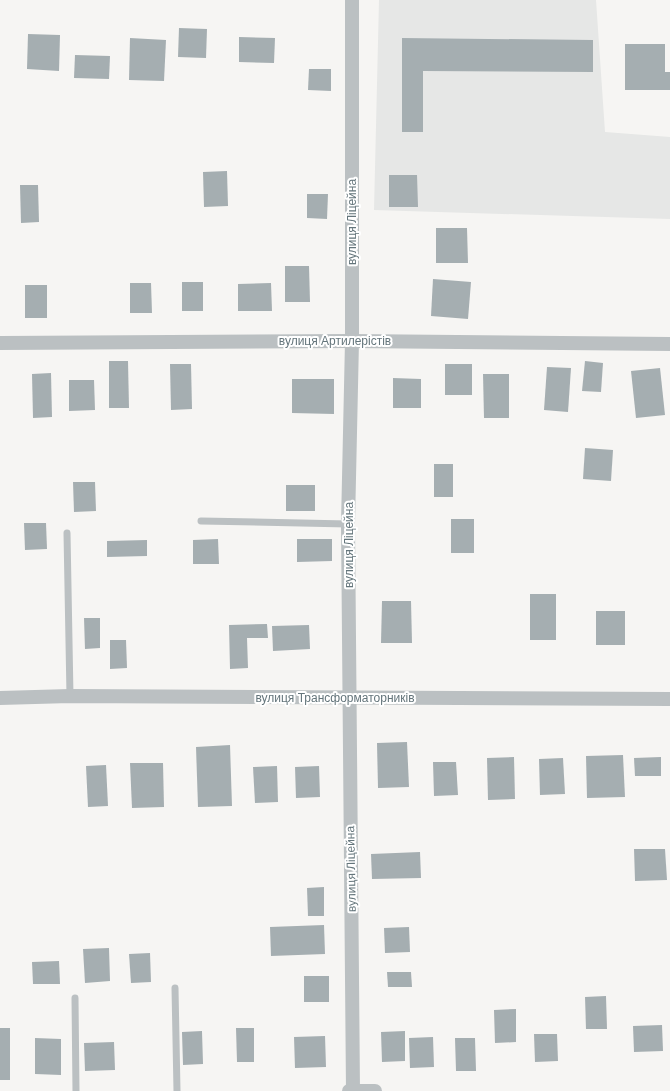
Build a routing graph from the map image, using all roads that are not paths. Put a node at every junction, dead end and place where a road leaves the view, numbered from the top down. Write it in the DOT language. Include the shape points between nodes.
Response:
graph roads {
  1 [pos="352,0"];
  2 [pos="352,341"];
  3 [pos="0,343"];
  4 [pos="670,344"];
  5 [pos="201,521"];
  6 [pos="348,524"];
  7 [pos="67,533"];
  8 [pos="70,696"];
  9 [pos="0,698"];
  10 [pos="350,699"];
  11 [pos="670,699"];
  12 [pos="175,988"];
  13 [pos="75,998"];
  14 [pos="76,1091"];
  15 [pos="177,1091"];
  16 [pos="349,1091"];
  17 [pos="353,1091"];
  18 [pos="375,1091"];
  1 -- 2 [label="street, вулиця Ліцейна"];
  2 -- 3 [label="street, вулиця Артилерістів"];
  2 -- 4 [label="street, вулиця Артилерістів"];
  2 -- 6 [label="street, вулиця Ліцейна"];
  5 -- 6 [label="lane"];
  6 -- 10 [label="street, вулиця Ліцейна"];
  7 -- 8 [label="lane"];
  8 -- 9 [label="street, вулиця Трансформаторників"];
  8 -- 10 [label="street, вулиця Трансформаторників"];
  10 -- 11 [label="street, вулиця Трансформаторників"];
  10 -- 17 [label="street, вулиця Ліцейна"];
  12 -- 15 [label="lane"];
  13 -- 14 [label="lane"];
  16 -- 17 [label="street"];
  17 -- 18 [label="street"];
}
